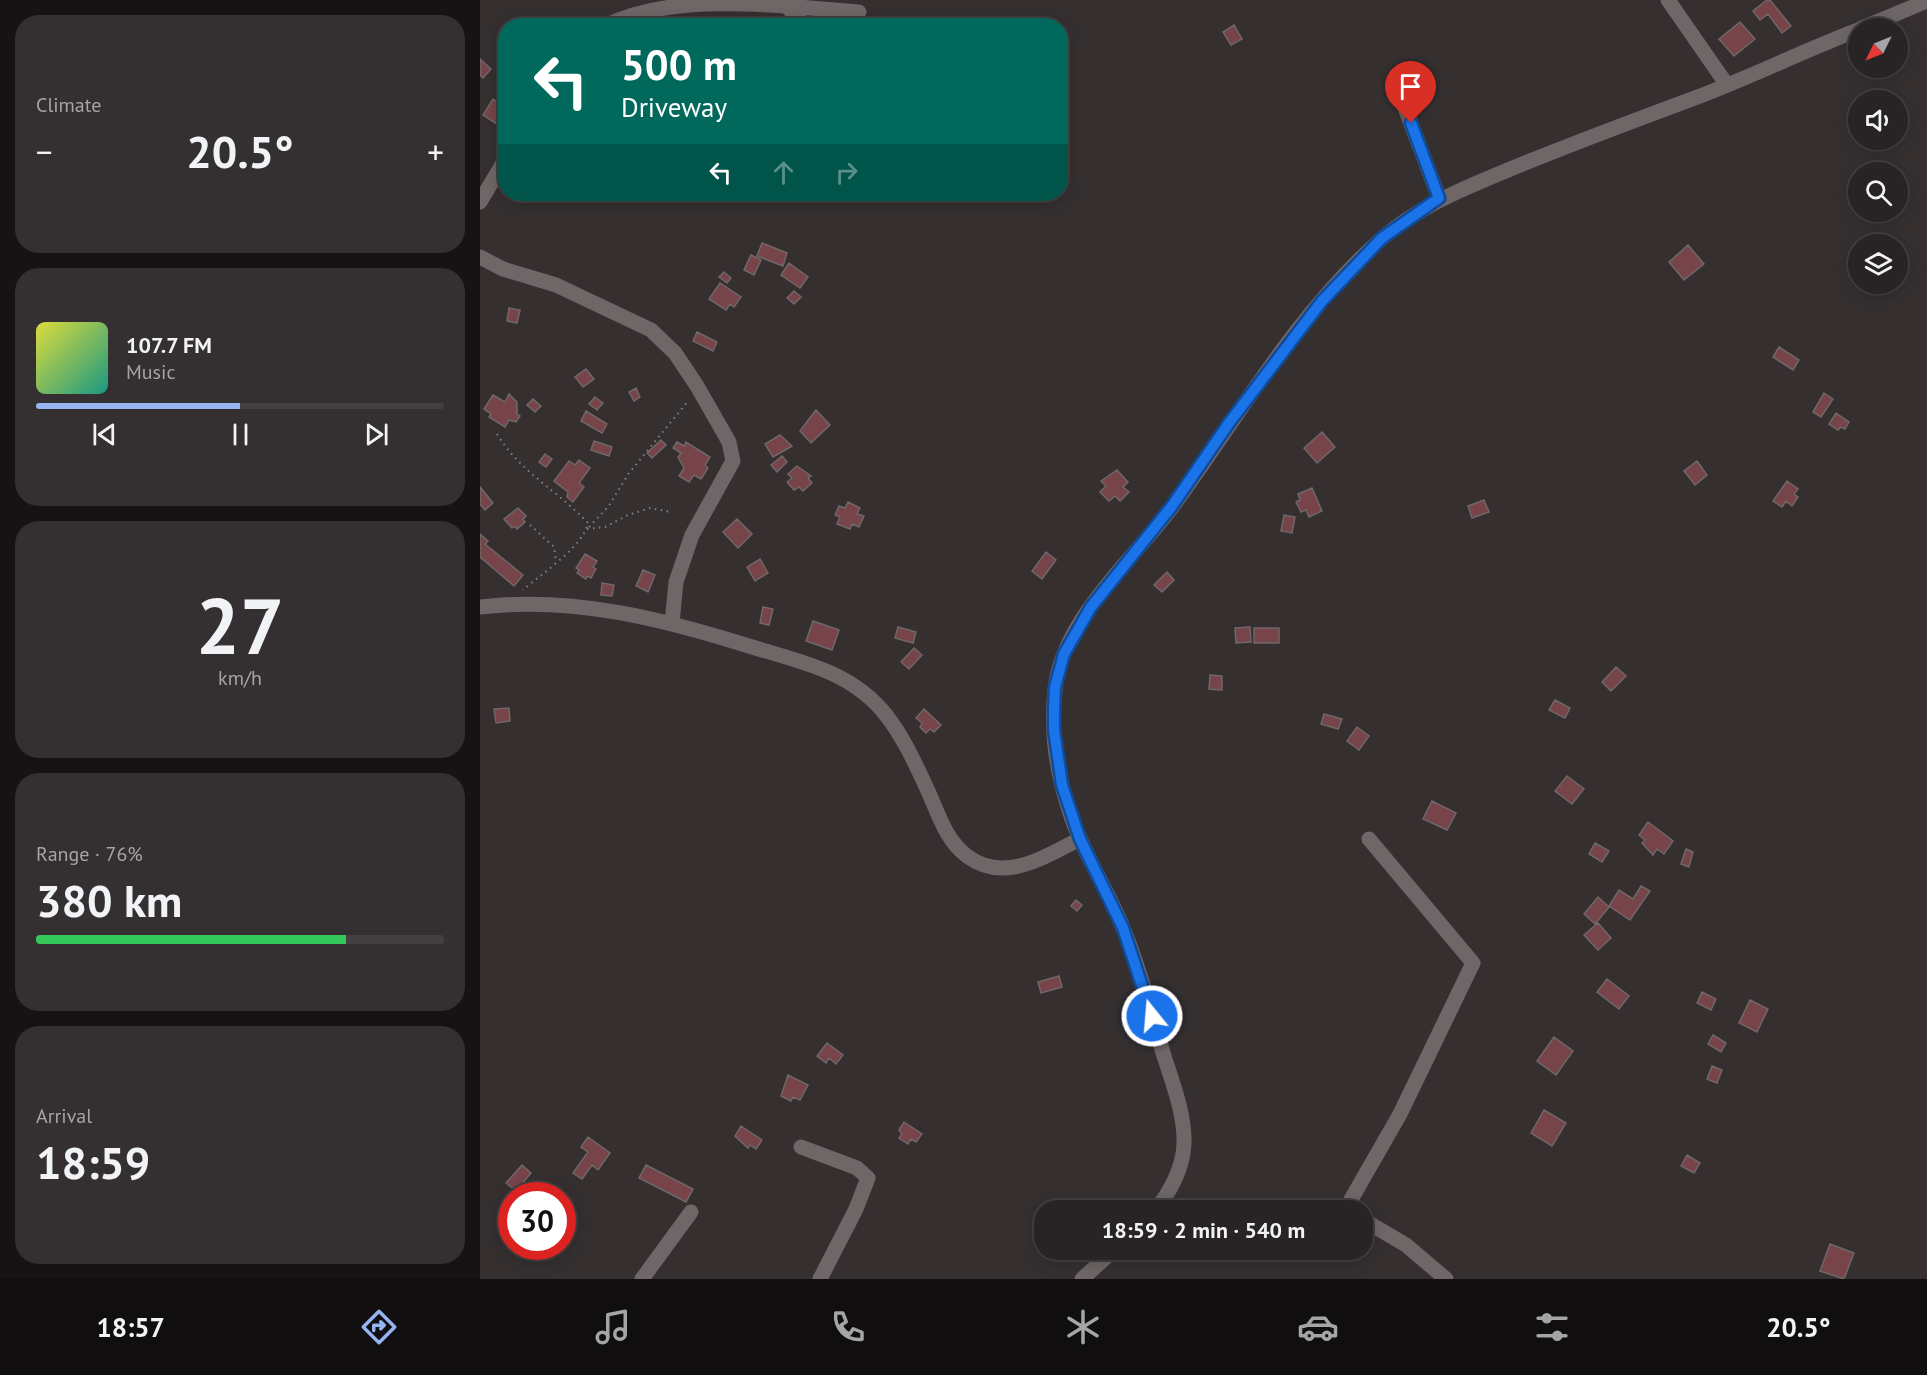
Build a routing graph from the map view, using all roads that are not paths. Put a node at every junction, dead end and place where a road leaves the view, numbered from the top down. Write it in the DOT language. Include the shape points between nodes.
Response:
graph roads {
  1 [pos="1668,0"];
  2 [pos="730,1"];
  3 [pos="1927,1"];
  4 [pos="634,6"];
  5 [pos="786,6"];
  6 [pos="859,12"];
  7 [pos="617,18"];
  8 [pos="798,18"];
  9 [pos="1886,18"];
  10 [pos="1848,34"];
  11 [pos="1727,85"];
  12 [pos="1404,105"];
  13 [pos="498,172"];
  14 [pos="1439,198"];
  15 [pos="480,202"];
  16 [pos="480,257"];
  17 [pos="480,607"];
  18 [pos="672,623"];
  19 [pos="1080,839"];
  20 [pos="1369,839"];
  21 [pos="801,1146"];
  22 [pos="1161,1200"];
  23 [pos="1351,1200"];
  24 [pos="691,1212"];
  25 [pos="1373,1226"];
  26 [pos="1103,1260"];
  27 [pos="642,1279"];
  28 [pos="820,1279"];
  29 [pos="1082,1279"];
  30 [pos="1446,1279"];
  1 -- 11 [label="street"];
  2 -- 4 [label="street"];
  2 -- 5 [label="street"];
  3 -- 9 [label="street"];
  4 -- 7 [label="street"];
  5 -- 6 [label="street"];
  5 -- 8 [label="street"];
  10 -- 11 [label="street"];
  11 -- 14 [label="street"];
  12 -- 14 [label="street"];
  13 -- 15 [label="street"];
  14 -- 19 [label="street" via="1382,238 1322,301 1078,629 1064,654 1055,687 1054,730 1062,785"];
  16 -- 18 [label="street" via="503,269 556,285 640,323 666,344 699,389 734,456 692,535 676,582"];
  17 -- 18 [label="street" via="507,604 602,608"];
  18 -- 19 [label="street" via="814,665 856,686 897,729 955,846 974,860 994,869 1009,869"];
  19 -- 22 [label="street" via="1123,928 1182,1122 1182,1158"];
  20 -- 23 [label="street" via="1473,963 1400,1114"];
  21 -- 28 [label="street" via="857,1168 868,1178"];
  24 -- 27 [label="street"];
  25 -- 30 [label="street" via="1406,1245"];
  26 -- 29 [label="street"];
}
